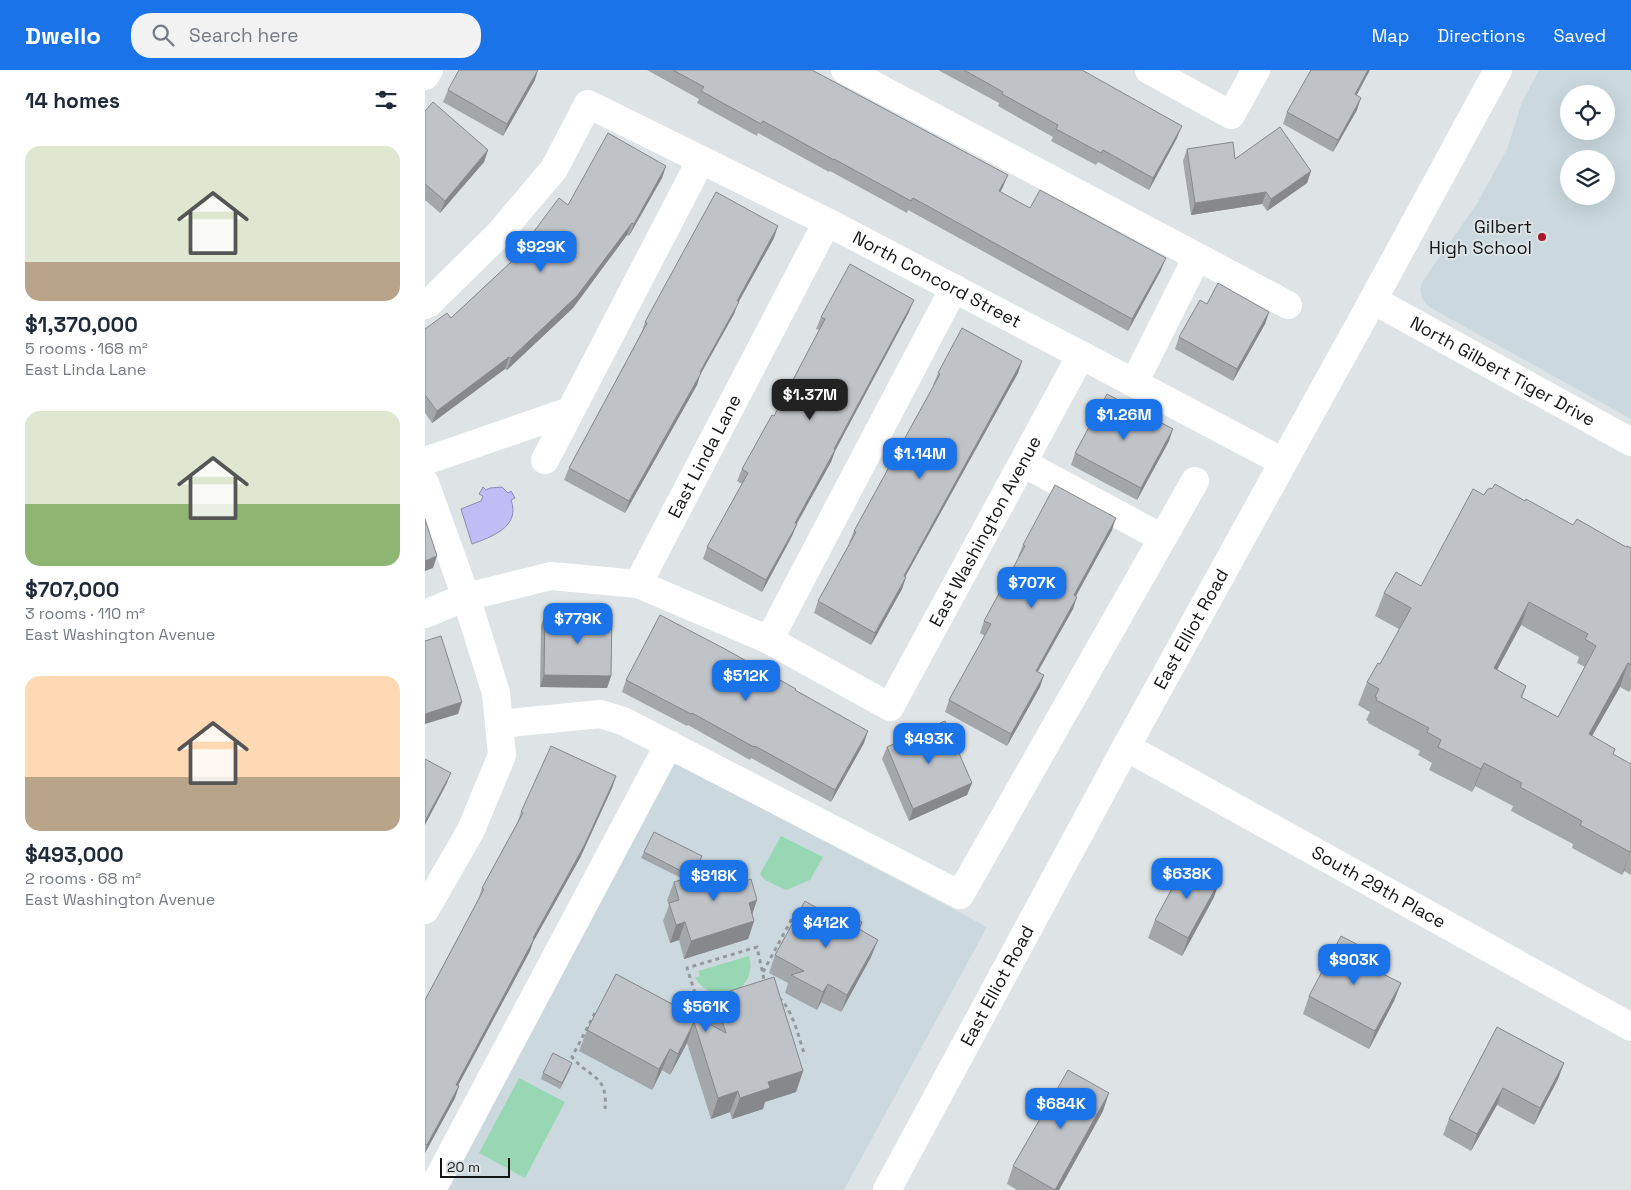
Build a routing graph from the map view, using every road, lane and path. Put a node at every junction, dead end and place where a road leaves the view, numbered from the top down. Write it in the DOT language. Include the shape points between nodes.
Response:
graph roads {
  1 [pos="429,70"];
  2 [pos="845,70"];
  3 [pos="1149,70"];
  4 [pos="1256,70"];
  5 [pos="1498,70"];
  6 [pos="425,76"];
  7 [pos="701,160"];
  8 [pos="827,222"];
  9 [pos="1197,257"];
  10 [pos="954,288"];
  11 [pos="1373,300"];
  12 [pos="425,305"];
  13 [pos="1288,305"];
  14 [pos="1081,354"];
  15 [pos="1134,383"];
  16 [pos="570,411"];
  17 [pos="1631,442"];
  18 [pos="545,460"];
  19 [pos="425,461"];
  20 [pos="1283,462"];
  21 [pos="1023,463"];
  22 [pos="1195,481"];
  23 [pos="425,483"];
  24 [pos="1163,538"];
  25 [pos="638,584"];
  26 [pos="466,597"];
  27 [pos="425,614"];
  28 [pos="769,640"];
  29 [pos="499,724"];
  30 [pos="669,744"];
  31 [pos="1126,747"];
  32 [pos="425,910"];
  33 [pos="802,917"];
  34 [pos="763,972"];
  35 [pos="766,989"];
  36 [pos="777,997"];
  37 [pos="721,1002"];
  38 [pos="599,1007"];
  39 [pos="694,1010"];
  40 [pos="693,1018"];
  41 [pos="1631,1027"];
  42 [pos="805,1053"];
  43 [pos="605,1109"];
  44 [pos="432,1190"];
  45 [pos="887,1190"];
  1 -- 6 [label="street"];
  2 -- 9 [label="street"];
  3 -- 4 [label="street" via="1231,115"];
  5 -- 11 [label="street, East Elliot Road"];
  7 -- 8 [label="street, North Concord Street"];
  7 -- 12 [label="street, North Concord Street" via="588,104 554,169 499,234"];
  7 -- 16 [label="street"];
  8 -- 10 [label="street, North Concord Street"];
  8 -- 25 [label="street, East Linda Lane"];
  9 -- 13 [label="street"];
  9 -- 15 [label="street"];
  10 -- 14 [label="street, North Concord Street"];
  10 -- 28 [label="street"];
  11 -- 17 [label="street, North Gilbert Tiger Drive"];
  11 -- 20 [label="street, East Elliot Road"];
  14 -- 15 [label="street, North Concord Street"];
  14 -- 21 [label="street, East Washington Avenue"];
  15 -- 20 [label="street, North Concord Street"];
  16 -- 18 [label="street"];
  16 -- 19 [label="street"];
  20 -- 31 [label="street, East Elliot Road"];
  21 -- 24 [label="street"];
  21 -- 28 [label="street, East Washington Avenue" via="890,708"];
  22 -- 24 [label="street"];
  23 -- 26 [label="street"];
  24 -- 30 [label="street" via="960,895"];
  25 -- 26 [label="street" via="551,576"];
  25 -- 28 [label="street"];
  26 -- 27 [label="street"];
  26 -- 29 [label="street" via="495,693"];
  29 -- 30 [label="street" via="600,714 623,721"];
  29 -- 32 [label="street" via="502,755 471,830"];
  30 -- 44 [label="street"];
  31 -- 41 [label="street, South 29th Place"];
  31 -- 45 [label="street, East Elliot Road"];
  33 -- 34 [label="path" via="795,913"];
  34 -- 35 [label="path"];
  34 -- 39 [label="path" via="757,947 687,968 695,993"];
  36 -- 42 [label="path" via="783,1001"];
  37 -- 39 [label="path"];
  38 -- 43 [label="path" via="572,1057 581,1068 597,1078 606,1094"];
  39 -- 40 [label="path"];
}
